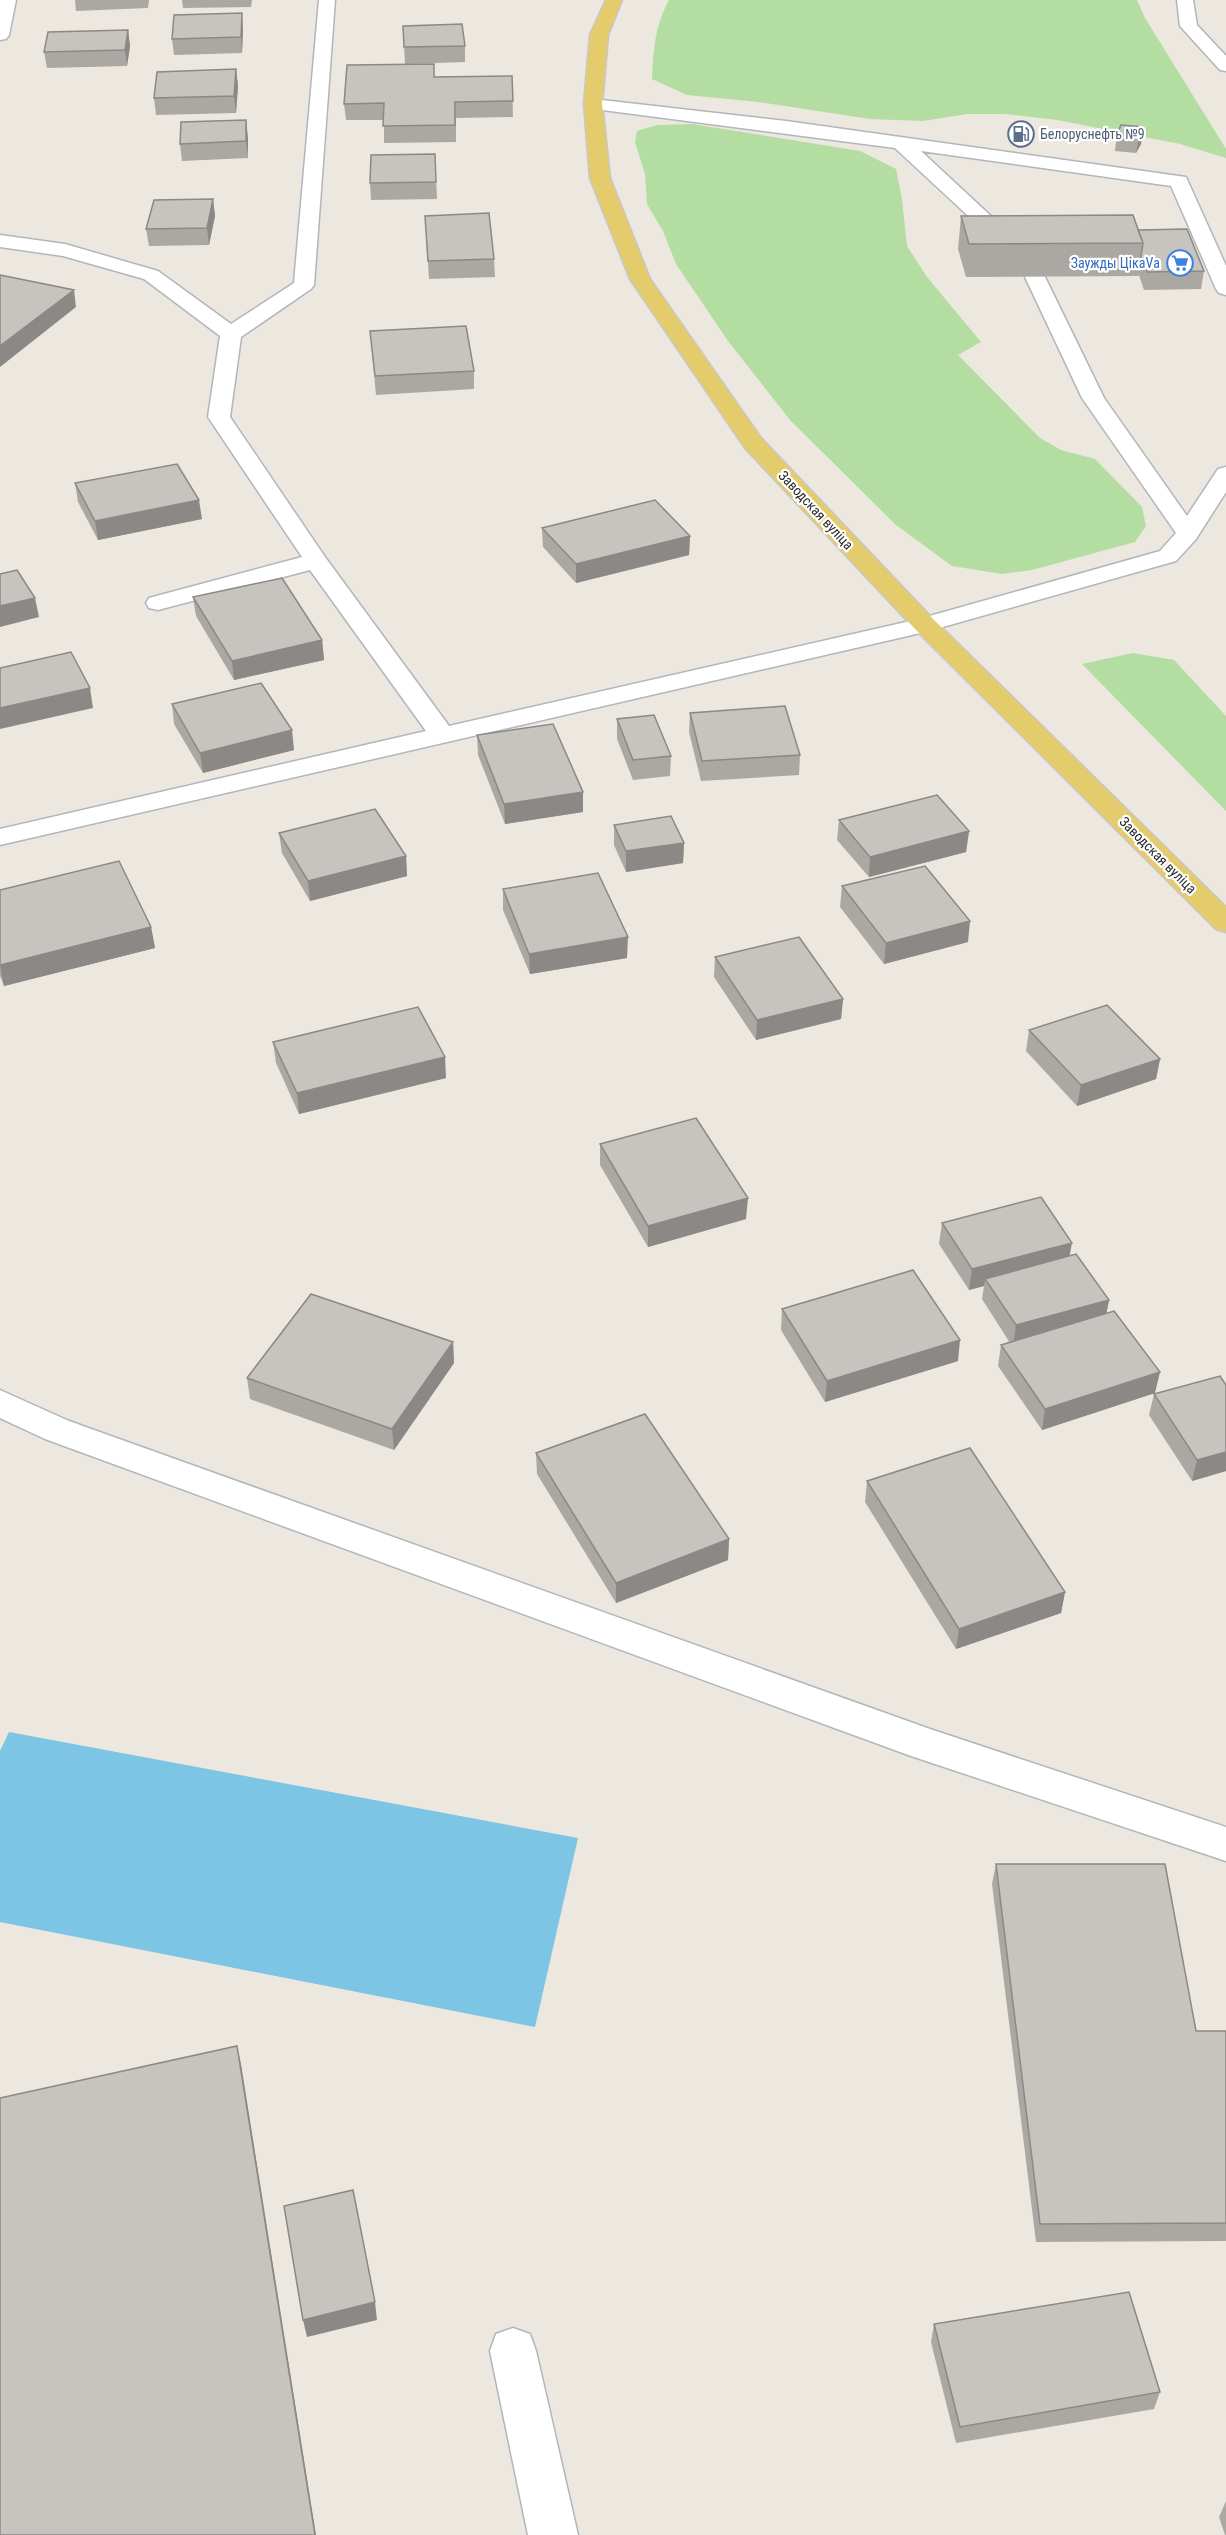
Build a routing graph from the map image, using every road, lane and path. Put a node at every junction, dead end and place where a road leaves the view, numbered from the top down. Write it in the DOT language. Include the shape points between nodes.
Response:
graph roads {
  1 [pos="8,0"];
  2 [pos="327,0"];
  3 [pos="614,0"];
  4 [pos="1185,0"];
  5 [pos="0,35"];
  6 [pos="1226,66"];
  7 [pos="592,104"];
  8 [pos="902,144"];
  9 [pos="0,241"];
  10 [pos="1014,249"];
  11 [pos="1035,277"];
  12 [pos="1226,289"];
  13 [pos="231,334"];
  14 [pos="1226,474"];
  15 [pos="1188,534"];
  16 [pos="316,561"];
  17 [pos="158,603"];
  18 [pos="925,625"];
  19 [pos="443,736"];
  20 [pos="0,837"];
  21 [pos="1226,923"];
  22 [pos="0,1403"];
  23 [pos="1226,1844"];
  24 [pos="513,2351"];
  25 [pos="553,2535"];
  1 -- 5 [label="street"];
  2 -- 13 [label="street" via="304,285"];
  3 -- 7 [label="main road, Заводская вуліца" via="599,35"];
  4 -- 6 [label="street" via="1189,26"];
  7 -- 8 [label="street"];
  7 -- 18 [label="main road, Заводская вуліца" via="600,178 640,279 753,443"];
  8 -- 10 [label="street"];
  8 -- 12 [label="street" via="1179,181"];
  9 -- 13 [label="street" via="65,250 151,275"];
  11 -- 15 [label="street" via="1093,398"];
  13 -- 16 [label="street" via="219,417"];
  14 -- 15 [label="street"];
  15 -- 18 [label="street" via="1168,556"];
  16 -- 17 [label="street"];
  16 -- 19 [label="street"];
  18 -- 19 [label="street"];
  18 -- 21 [label="main road, Заводская вуліца"];
  19 -- 20 [label="street"];
  22 -- 23 [label="street" via="57,1430 880,1728"];
  24 -- 25 [label="street"];
}
